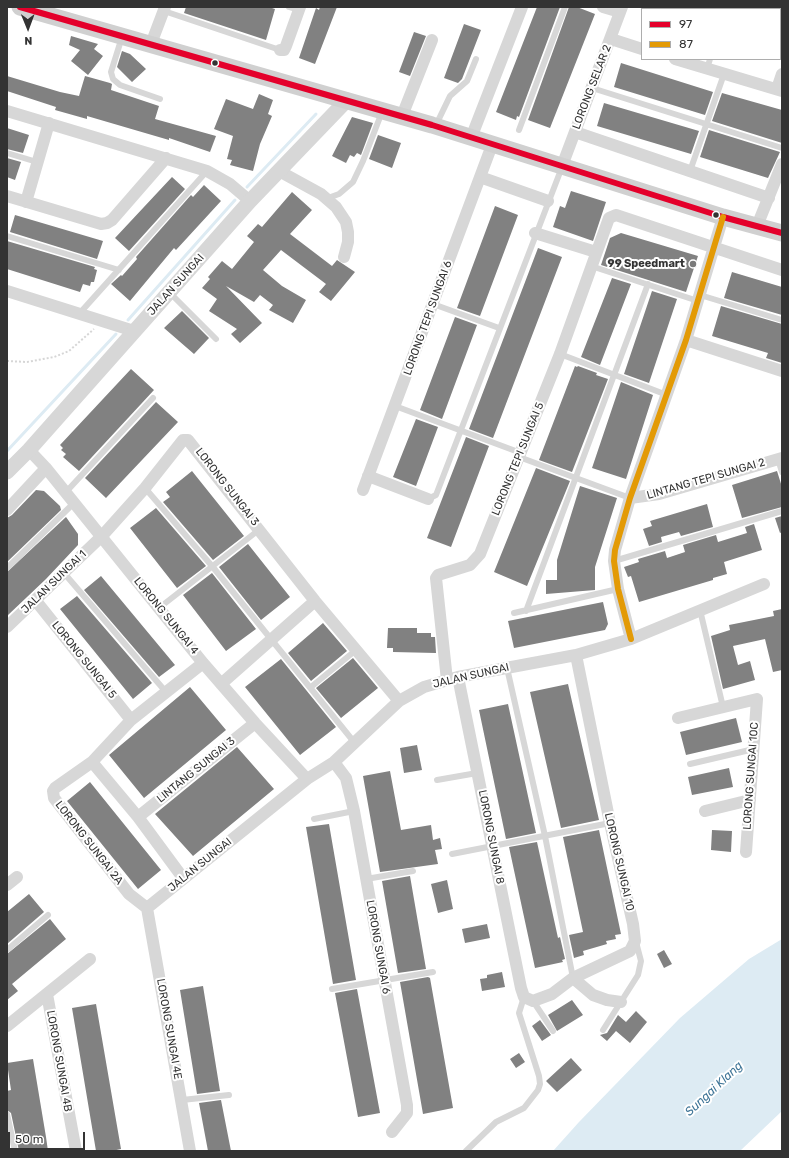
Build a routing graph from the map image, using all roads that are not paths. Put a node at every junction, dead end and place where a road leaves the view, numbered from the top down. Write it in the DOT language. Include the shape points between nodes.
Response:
graph roads {
  1 [pos="20,7"];
  2 [pos="522,7"];
  3 [pos="565,7"];
  4 [pos="602,7"];
  5 [pos="296,8"];
  6 [pos="164,9"];
  7 [pos="621,9"];
  8 [pos="122,36"];
  9 [pos="611,39"];
  10 [pos="432,40"];
  11 [pos="151,44"];
  12 [pos="641,49"];
  13 [pos="280,50"];
  14 [pos="476,59"];
  15 [pos="682,60"];
  16 [pos="709,64"];
  17 [pos="724,74"];
  18 [pos="782,74"];
  19 [pos="592,88"];
  20 [pos="780,90"];
  21 [pos="160,99"];
  22 [pos="347,100"];
  23 [pos="7,111"];
  24 [pos="383,111"];
  25 [pos="402,116"];
  26 [pos="49,123"];
  27 [pos="706,124"];
  28 [pos="435,126"];
  29 [pos="519,130"];
  30 [pos="575,132"];
  31 [pos="472,138"];
  32 [pos="492,145"];
  33 [pos="782,148"];
  34 [pos="7,153"];
  35 [pos="166,158"];
  36 [pos="37,162"];
  37 [pos="782,164"];
  38 [pos="562,166"];
  39 [pos="207,171"];
  40 [pos="279,171"];
  41 [pos="690,171"];
  42 [pos="480,177"];
  43 [pos="7,196"];
  44 [pos="328,198"];
  45 [pos="769,198"];
  46 [pos="250,201"];
  47 [pos="548,201"];
  48 [pos="26,202"];
  49 [pos="723,217"];
  50 [pos="757,226"];
  51 [pos="782,233"];
  52 [pos="535,234"];
  53 [pos="7,236"];
  54 [pos="714,248"];
  55 [pos="596,252"];
  56 [pos="344,257"];
  57 [pos="591,266"];
  58 [pos="119,270"];
  59 [pos="782,270"];
  60 [pos="648,284"];
  61 [pos="7,291"];
  62 [pos="169,292"];
  63 [pos="699,298"];
  64 [pos="433,304"];
  65 [pos="79,314"];
  66 [pos="782,320"];
  67 [pos="499,328"];
  68 [pos="134,331"];
  69 [pos="216,338"];
  70 [pos="686,340"];
  71 [pos="560,354"];
  72 [pos="782,371"];
  73 [pos="615,375"];
  74 [pos="667,395"];
  75 [pos="153,398"];
  76 [pos="395,406"];
  77 [pos="460,430"];
  78 [pos="29,450"];
  79 [pos="520,455"];
  80 [pos="780,458"];
  81 [pos="46,468"];
  82 [pos="7,472"];
  83 [pos="782,472"];
  84 [pos="368,476"];
  85 [pos="575,478"];
  86 [pos="145,488"];
  87 [pos="363,490"];
  88 [pos="66,492"];
  89 [pos="630,498"];
  90 [pos="428,499"];
  91 [pos="74,503"];
  92 [pos="7,510"];
  93 [pos="782,511"];
  94 [pos="260,529"];
  95 [pos="102,536"];
  96 [pos="614,561"];
  97 [pos="212,566"];
  98 [pos="7,568"];
  99 [pos="64,573"];
  100 [pos="764,584"];
  101 [pos="618,589"];
  102 [pos="36,600"];
  103 [pos="315,601"];
  104 [pos="159,608"];
  105 [pos="526,610"];
  106 [pos="700,610"];
  107 [pos="514,613"];
  108 [pos="7,627"];
  109 [pos="631,639"];
  110 [pos="271,640"];
  111 [pos="356,650"];
  112 [pos="576,655"];
  113 [pos="203,663"];
  114 [pos="506,668"];
  115 [pos="452,678"];
  116 [pos="221,684"];
  117 [pos="311,687"];
  118 [pos="166,692"];
  119 [pos="399,701"];
  120 [pos="723,707"];
  121 [pos="678,718"];
  122 [pos="132,720"];
  123 [pos="255,723"];
  124 [pos="354,742"];
  125 [pos="754,749"];
  126 [pos="92,762"];
  127 [pos="334,762"];
  128 [pos="690,764"];
  129 [pos="477,773"];
  130 [pos="307,779"];
  131 [pos="437,780"];
  132 [pos="750,800"];
  133 [pos="354,811"];
  134 [pos="705,811"];
  135 [pos="138,817"];
  136 [pos="314,819"];
  137 [pos="610,823"];
  138 [pos="544,836"];
  139 [pos="492,846"];
  140 [pos="746,852"];
  141 [pos="452,854"];
  142 [pos="413,871"];
  143 [pos="17,877"];
  144 [pos="183,878"];
  145 [pos="366,879"];
  146 [pos="7,885"];
  147 [pos="147,908"];
  148 [pos="48,915"];
  149 [pos="635,941"];
  150 [pos="7,950"];
  151 [pos="90,959"];
  152 [pos="432,972"];
  153 [pos="573,978"];
  154 [pos="383,979"];
  155 [pos="332,989"];
  156 [pos="47,994"];
  157 [pos="528,999"];
  158 [pos="621,1002"];
  159 [pos="7,1026"];
  160 [pos="603,1030"];
  161 [pos="553,1031"];
  162 [pos="229,1095"];
  163 [pos="182,1100"];
  164 [pos="7,1114"];
  165 [pos="392,1132"];
  166 [pos="15,1151"];
  167 [pos="76,1151"];
  168 [pos="190,1151"];
  169 [pos="466,1151"];
  1 -- 8 [label="main road"];
  2 -- 31 [label="street"];
  3 -- 29 [label="lane"];
  4 -- 7 [label="street"];
  5 -- 13 [label="street" via="286,46 284,50"];
  6 -- 11 [label="street"];
  6 -- 13 [label="lane"];
  7 -- 9 [label="street, LORONG SELAR 2"];
  8 -- 11 [label="main road"];
  8 -- 21 [label="lane" via="111,72 113,79 120,85"];
  9 -- 12 [label="street"];
  9 -- 19 [label="street, LORONG SELAR 2"];
  10 -- 25 [label="street"];
  11 -- 22 [label="main road"];
  14 -- 28 [label="lane" via="467,81 450,96"];
  15 -- 16 [label="street"];
  16 -- 17 [label="street"];
  17 -- 20 [label="street"];
  17 -- 27 [label="lane"];
  18 -- 20 [label="street"];
  19 -- 27 [label="lane"];
  19 -- 30 [label="street, LORONG SELAR 2"];
  22 -- 24 [label="main road"];
  22 -- 40 [label="street, JALAN SUNGAI"];
  23 -- 26 [label="street"];
  24 -- 25 [label="main road"];
  24 -- 44 [label="lane" via="356,178 347,188"];
  25 -- 28 [label="main road"];
  26 -- 35 [label="street"];
  26 -- 36 [label="street"];
  27 -- 33 [label="lane"];
  27 -- 41 [label="lane"];
  28 -- 31 [label="main road"];
  30 -- 38 [label="street, LORONG SELAR 2"];
  30 -- 41 [label="street"];
  31 -- 32 [label="main road"];
  32 -- 38 [label="main road"];
  32 -- 42 [label="street, LORONG TEPI SUNGAI 6"];
  34 -- 36 [label="lane"];
  35 -- 39 [label="street"];
  35 -- 48 [label="street" via="107,223 101,224"];
  36 -- 48 [label="street"];
  37 -- 45 [label="street"];
  38 -- 47 [label="lane"];
  38 -- 49 [label="main road"];
  39 -- 46 [label="street" via="230,184"];
  39 -- 58 [label="lane"];
  40 -- 44 [label="street"];
  40 -- 46 [label="street, JALAN SUNGAI"];
  41 -- 45 [label="street"];
  42 -- 47 [label="street"];
  42 -- 64 [label="street, LORONG TEPI SUNGAI 6"];
  43 -- 48 [label="street"];
  44 -- 56 [label="street" via="346,222 348,242"];
  45 -- 50 [label="street"];
  46 -- 62 [label="street, JALAN SUNGAI"];
  47 -- 52 [label="lane"];
  49 -- 50 [label="main road"];
  49 -- 54 [label="street"];
  50 -- 51 [label="main road"];
  52 -- 55 [label="street"];
  52 -- 67 [label="lane"];
  53 -- 58 [label="lane"];
  54 -- 55 [label="street, LORONG TEPI SUNGAI 5" via="616,215 609,218"];
  54 -- 59 [label="street"];
  54 -- 63 [label="street"];
  55 -- 57 [label="street, LORONG TEPI SUNGAI 5"];
  57 -- 60 [label="lane"];
  57 -- 71 [label="street, LORONG TEPI SUNGAI 5"];
  58 -- 65 [label="lane"];
  60 -- 63 [label="lane"];
  60 -- 73 [label="lane"];
  61 -- 65 [label="street"];
  62 -- 68 [label="street, JALAN SUNGAI"];
  62 -- 69 [label="lane"];
  63 -- 66 [label="lane"];
  63 -- 70 [label="street"];
  64 -- 67 [label="lane"];
  64 -- 76 [label="street, LORONG TEPI SUNGAI 6"];
  65 -- 68 [label="street"];
  67 -- 77 [label="lane"];
  68 -- 78 [label="street, JALAN SUNGAI"];
  70 -- 72 [label="street"];
  70 -- 74 [label="street"];
  71 -- 73 [label="lane"];
  71 -- 79 [label="street, LORONG TEPI SUNGAI 5"];
  73 -- 74 [label="lane"];
  73 -- 85 [label="lane"];
  74 -- 89 [label="street"];
  75 -- 88 [label="lane"];
  76 -- 77 [label="lane"];
  76 -- 84 [label="street, LORONG TEPI SUNGAI 6"];
  77 -- 79 [label="lane"];
  77 -- 90 [label="lane" via="436,495"];
  78 -- 81 [label="street, LORONG SUNGAI 4"];
  78 -- 82 [label="street, JALAN SUNGAI"];
  79 -- 85 [label="lane"];
  79 -- 115 [label="street, LORONG TEPI SUNGAI 5" via="480,554 470,565 438,575 436,578"];
  80 -- 83 [label="lane"];
  80 -- 89 [label="street, LINTANG TEPI SUNGAI 2" via="659,494"];
  81 -- 88 [label="street, LORONG SUNGAI 4"];
  81 -- 92 [label="street"];
  84 -- 87 [label="street, LORONG TEPI SUNGAI 6"];
  84 -- 90 [label="street"];
  85 -- 89 [label="lane"];
  85 -- 105 [label="lane"];
  86 -- 94 [label="street, LORONG SUNGAI 3" via="183,440 188,440"];
  86 -- 95 [label="street, LORONG SUNGAI 3"];
  86 -- 97 [label="lane"];
  88 -- 91 [label="street, LORONG SUNGAI 4"];
  89 -- 96 [label="street"];
  91 -- 95 [label="street, LORONG SUNGAI 4"];
  91 -- 98 [label="lane"];
  93 -- 96 [label="lane"];
  94 -- 97 [label="lane"];
  94 -- 103 [label="street, LORONG SUNGAI 3"];
  95 -- 99 [label="street, JALAN SUNGAI 1"];
  95 -- 104 [label="street, LORONG SUNGAI 4"];
  96 -- 101 [label="street"];
  97 -- 104 [label="lane"];
  97 -- 110 [label="lane"];
  99 -- 102 [label="street, JALAN SUNGAI 1"];
  99 -- 118 [label="lane"];
  100 -- 106 [label="street, JALAN SUNGAI"];
  101 -- 105 [label="lane"];
  101 -- 109 [label="street"];
  102 -- 108 [label="street, JALAN SUNGAI 1"];
  102 -- 122 [label="street, LORONG SUNGAI 5"];
  103 -- 110 [label="street"];
  103 -- 111 [label="street, LORONG SUNGAI 3"];
  104 -- 113 [label="street, LORONG SUNGAI 4"];
  105 -- 107 [label="lane"];
  106 -- 109 [label="street, JALAN SUNGAI"];
  106 -- 120 [label="lane"];
  109 -- 112 [label="street, JALAN SUNGAI"];
  110 -- 116 [label="street"];
  110 -- 117 [label="lane"];
  111 -- 117 [label="lane"];
  111 -- 119 [label="street, LORONG SUNGAI 3"];
  112 -- 114 [label="street, JALAN SUNGAI"];
  112 -- 137 [label="street, LORONG SUNGAI 10"];
  113 -- 116 [label="street, LORONG SUNGAI 4"];
  113 -- 118 [label="street, LORONG SUNGAI 2A"];
  114 -- 115 [label="street, JALAN SUNGAI"];
  114 -- 138 [label="lane"];
  115 -- 119 [label="street, JALAN SUNGAI" via="424,687"];
  115 -- 129 [label="street, LORONG SUNGAI 8"];
  116 -- 123 [label="street, LORONG SUNGAI 4"];
  117 -- 124 [label="lane"];
  118 -- 122 [label="street, LORONG SUNGAI 2A"];
  119 -- 124 [label="street, JALAN SUNGAI"];
  120 -- 121 [label="street"];
  120 -- 125 [label="street, LORONG SUNGAI 10C" via="756,699"];
  122 -- 126 [label="street, LORONG SUNGAI 2A"];
  123 -- 130 [label="street, LORONG SUNGAI 4"];
  123 -- 135 [label="street, LINTANG SUNGAI 3"];
  124 -- 127 [label="street, JALAN SUNGAI"];
  125 -- 128 [label="lane"];
  125 -- 132 [label="street, LORONG SUNGAI 10C"];
  126 -- 135 [label="street"];
  126 -- 147 [label="street, LORONG SUNGAI 2A" via="54,788 54,798 129,894"];
  127 -- 130 [label="street, JALAN SUNGAI"];
  127 -- 133 [label="street, LORONG SUNGAI 6" via="346,778"];
  129 -- 131 [label="lane"];
  129 -- 139 [label="street, LORONG SUNGAI 8"];
  130 -- 144 [label="street, JALAN SUNGAI"];
  132 -- 134 [label="street"];
  132 -- 140 [label="street, LORONG SUNGAI 10C"];
  133 -- 136 [label="lane"];
  133 -- 145 [label="street, LORONG SUNGAI 6"];
  135 -- 144 [label="street"];
  137 -- 138 [label="lane"];
  137 -- 149 [label="street, LORONG SUNGAI 10"];
  138 -- 139 [label="lane"];
  138 -- 153 [label="lane"];
  139 -- 141 [label="lane"];
  139 -- 157 [label="street, LORONG SUNGAI 8"];
  142 -- 145 [label="lane"];
  143 -- 146 [label="street"];
  144 -- 147 [label="street, JALAN SUNGAI"];
  145 -- 154 [label="street, LORONG SUNGAI 6"];
  147 -- 163 [label="street, LORONG SUNGAI 4E"];
  148 -- 150 [label="lane"];
  149 -- 153 [label="street" via="630,951"];
  149 -- 158 [label="lane" via="641,961 638,975"];
  151 -- 156 [label="street"];
  152 -- 154 [label="lane"];
  153 -- 157 [label="street" via="552,994"];
  153 -- 158 [label="street" via="593,995"];
  154 -- 155 [label="lane"];
  154 -- 165 [label="street, LORONG SUNGAI 6" via="407,1113"];
  156 -- 159 [label="street"];
  156 -- 167 [label="street, LORONG SUNGAI 4B"];
  157 -- 161 [label="lane"];
  157 -- 169 [label="lane" via="519,1013 539,1076 538,1090 524,1108 496,1122"];
  158 -- 160 [label="lane"];
  162 -- 163 [label="lane"];
  163 -- 168 [label="street, LORONG SUNGAI 4E"];
  164 -- 166 [label="lane"];
}
